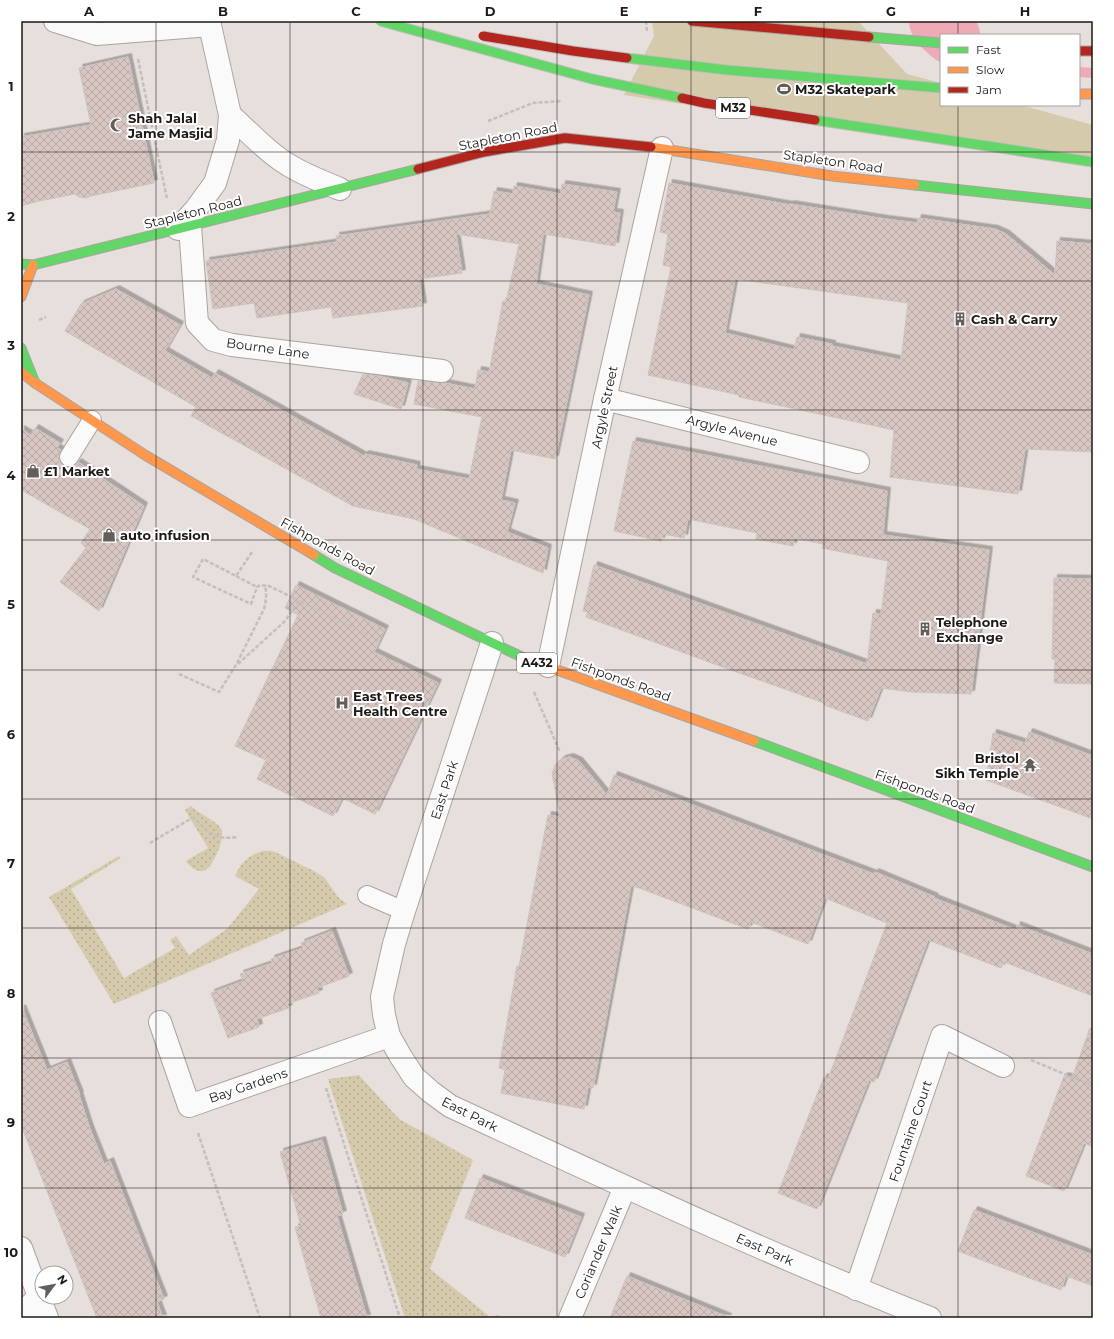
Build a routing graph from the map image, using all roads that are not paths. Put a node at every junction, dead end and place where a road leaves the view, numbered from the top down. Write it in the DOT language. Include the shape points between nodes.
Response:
graph roads {
  1 [pos="56,21"];
  2 [pos="380,21"];
  3 [pos="390,21"];
  4 [pos="692,21"];
  5 [pos="209,23"];
  6 [pos="451,31"];
  7 [pos="474,35"];
  8 [pos="940,43"];
  9 [pos="1080,51"];
  10 [pos="1093,51"];
  11 [pos="940,88"];
  12 [pos="1080,94"];
  13 [pos="1093,94"];
  14 [pos="230,115"];
  15 [pos="662,148"];
  16 [pos="1093,162"];
  17 [pos="340,189"];
  18 [pos="1093,204"];
  19 [pos="176,229"];
  20 [pos="21,264"];
  21 [pos="33,265"];
  22 [pos="21,297"];
  23 [pos="21,348"];
  24 [pos="442,371"];
  25 [pos="21,373"];
  26 [pos="35,383"];
  27 [pos="605,399"];
  28 [pos="92,420"];
  29 [pos="69,457"];
  30 [pos="858,462"];
  31 [pos="492,642"];
  32 [pos="548,666"];
  33 [pos="1093,867"];
  34 [pos="367,895"];
  35 [pos="404,911"];
  36 [pos="160,1022"];
  37 [pos="389,1036"];
  38 [pos="1003,1066"];
  39 [pos="625,1187"];
  40 [pos="21,1248"];
  41 [pos="34,1283"];
  42 [pos="856,1289"];
  43 [pos="34,1301"];
  44 [pos="42,1305"];
  45 [pos="21,1315"];
  46 [pos="47,1318"];
  47 [pos="570,1318"];
  48 [pos="930,1318"];
  1 -- 5 [label="street" via="97,34"];
  2 -- 16 [label="main road, M32, bridge" via="592,79 704,103"];
  3 -- 6 [label="main road"];
  4 -- 8 [label="main road"];
  5 -- 14 [label="street"];
  7 -- 11 [label="main road, bridge" via="574,51 727,70"];
  9 -- 10 [label="main road"];
  12 -- 13 [label="main road"];
  14 -- 17 [label="street" via="291,167"];
  14 -- 19 [label="street" via="228,140 216,183"];
  15 -- 17 [label="main road, Stapleton Road" via="565,138 484,152"];
  15 -- 18 [label="main road, Stapleton Road" via="832,176"];
  15 -- 27 [label="street, Argyle Street"];
  17 -- 19 [label="main road, Stapleton Road"];
  19 -- 21 [label="main road, Stapleton Road"];
  19 -- 24 [label="street, Bourne Lane" via="197,323 213,340 232,345"];
  20 -- 21 [label="main road, Stapleton Road"];
  21 -- 22 [label="main road"];
  23 -- 26 [label="main road"];
  25 -- 26 [label="main road, Fishponds Road / A432"];
  26 -- 28 [label="main road, Fishponds Road / A432"];
  27 -- 30 [label="street, Argyle Avenue"];
  27 -- 32 [label="street, Argyle Street"];
  28 -- 29 [label="lane"];
  28 -- 31 [label="main road, Fishponds Road / A432" via="152,459 335,568"];
  31 -- 32 [label="main road, Fishponds Road / A432" via="518,656"];
  31 -- 35 [label="street, East Park"];
  32 -- 33 [label="main road, Fishponds Road / A432"];
  34 -- 35 [label="lane"];
  35 -- 37 [label="street, East Park" via="382,997"];
  36 -- 37 [label="street, Bay Gardens" via="189,1106"];
  37 -- 39 [label="street, East Park" via="414,1077 450,1106"];
  38 -- 42 [label="street, Fountaine Court" via="942,1036"];
  39 -- 42 [label="street, East Park"];
  39 -- 47 [label="street, Coriander Walk"];
  40 -- 41 [label="street"];
  42 -- 48 [label="street, East Park"];
  43 -- 45 [label="street"];
  44 -- 46 [label="street"];
}
